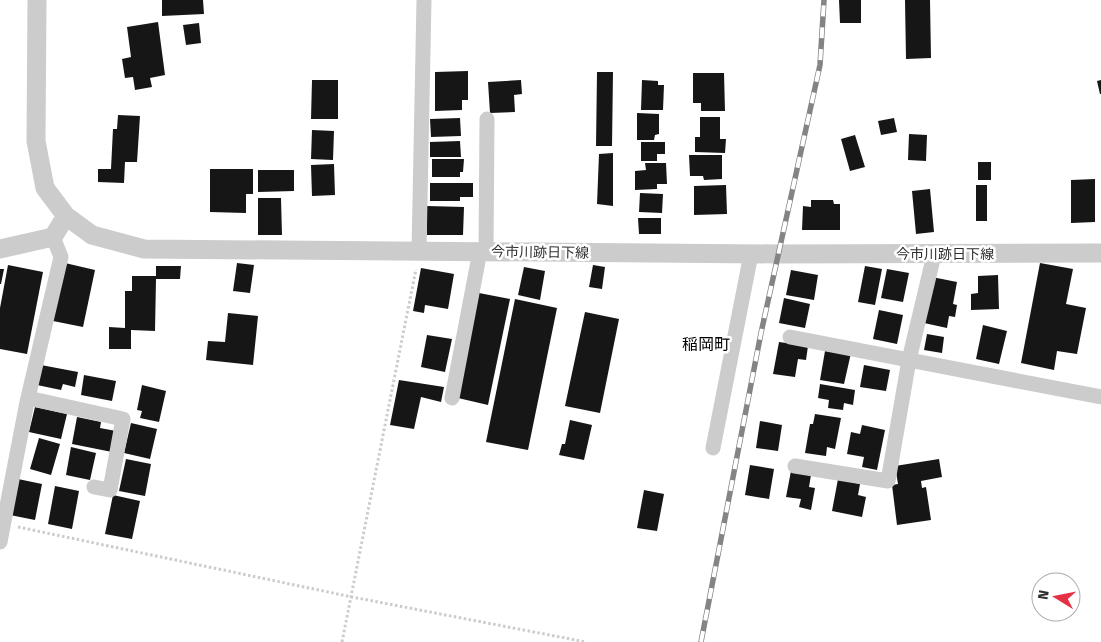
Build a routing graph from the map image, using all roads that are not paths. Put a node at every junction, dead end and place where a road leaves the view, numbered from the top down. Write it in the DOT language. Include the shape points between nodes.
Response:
graph roads {
  1 [pos="37,0"];
  2 [pos="424,0"];
  3 [pos="487,119"];
  4 [pos="66,216"];
  5 [pos="53,237"];
  6 [pos="0,249"];
  7 [pos="419,251"];
  8 [pos="483,252"];
  9 [pos="1101,253"];
  10 [pos="751,254"];
  11 [pos="934,255"];
  12 [pos="790,337"];
  13 [pos="909,360"];
  14 [pos="1101,397"];
  15 [pos="28,398"];
  16 [pos="452,398"];
  17 [pos="713,448"];
  18 [pos="795,466"];
  19 [pos="94,487"];
  20 [pos="0,542"];
  1 -- 4 [label="street, 今市川跡日下線" via="36,141 45,188"];
  2 -- 7 [label="street"];
  3 -- 8 [label="street"];
  4 -- 5 [label="street"];
  4 -- 7 [label="street, 今市川跡日下線" via="92,235 144,248"];
  5 -- 6 [label="street"];
  5 -- 15 [label="street" via="61,257"];
  7 -- 8 [label="street, 今市川跡日下線"];
  8 -- 10 [label="street, 今市川跡日下線"];
  8 -- 16 [label="street"];
  9 -- 11 [label="street, 今市川跡日下線"];
  10 -- 11 [label="street, 今市川跡日下線"];
  10 -- 17 [label="street"];
  11 -- 13 [label="street"];
  12 -- 13 [label="street"];
  13 -- 14 [label="street"];
  13 -- 18 [label="street" via="888,481"];
  15 -- 19 [label="street" via="123,419 110,490"];
  15 -- 20 [label="street"];
}
